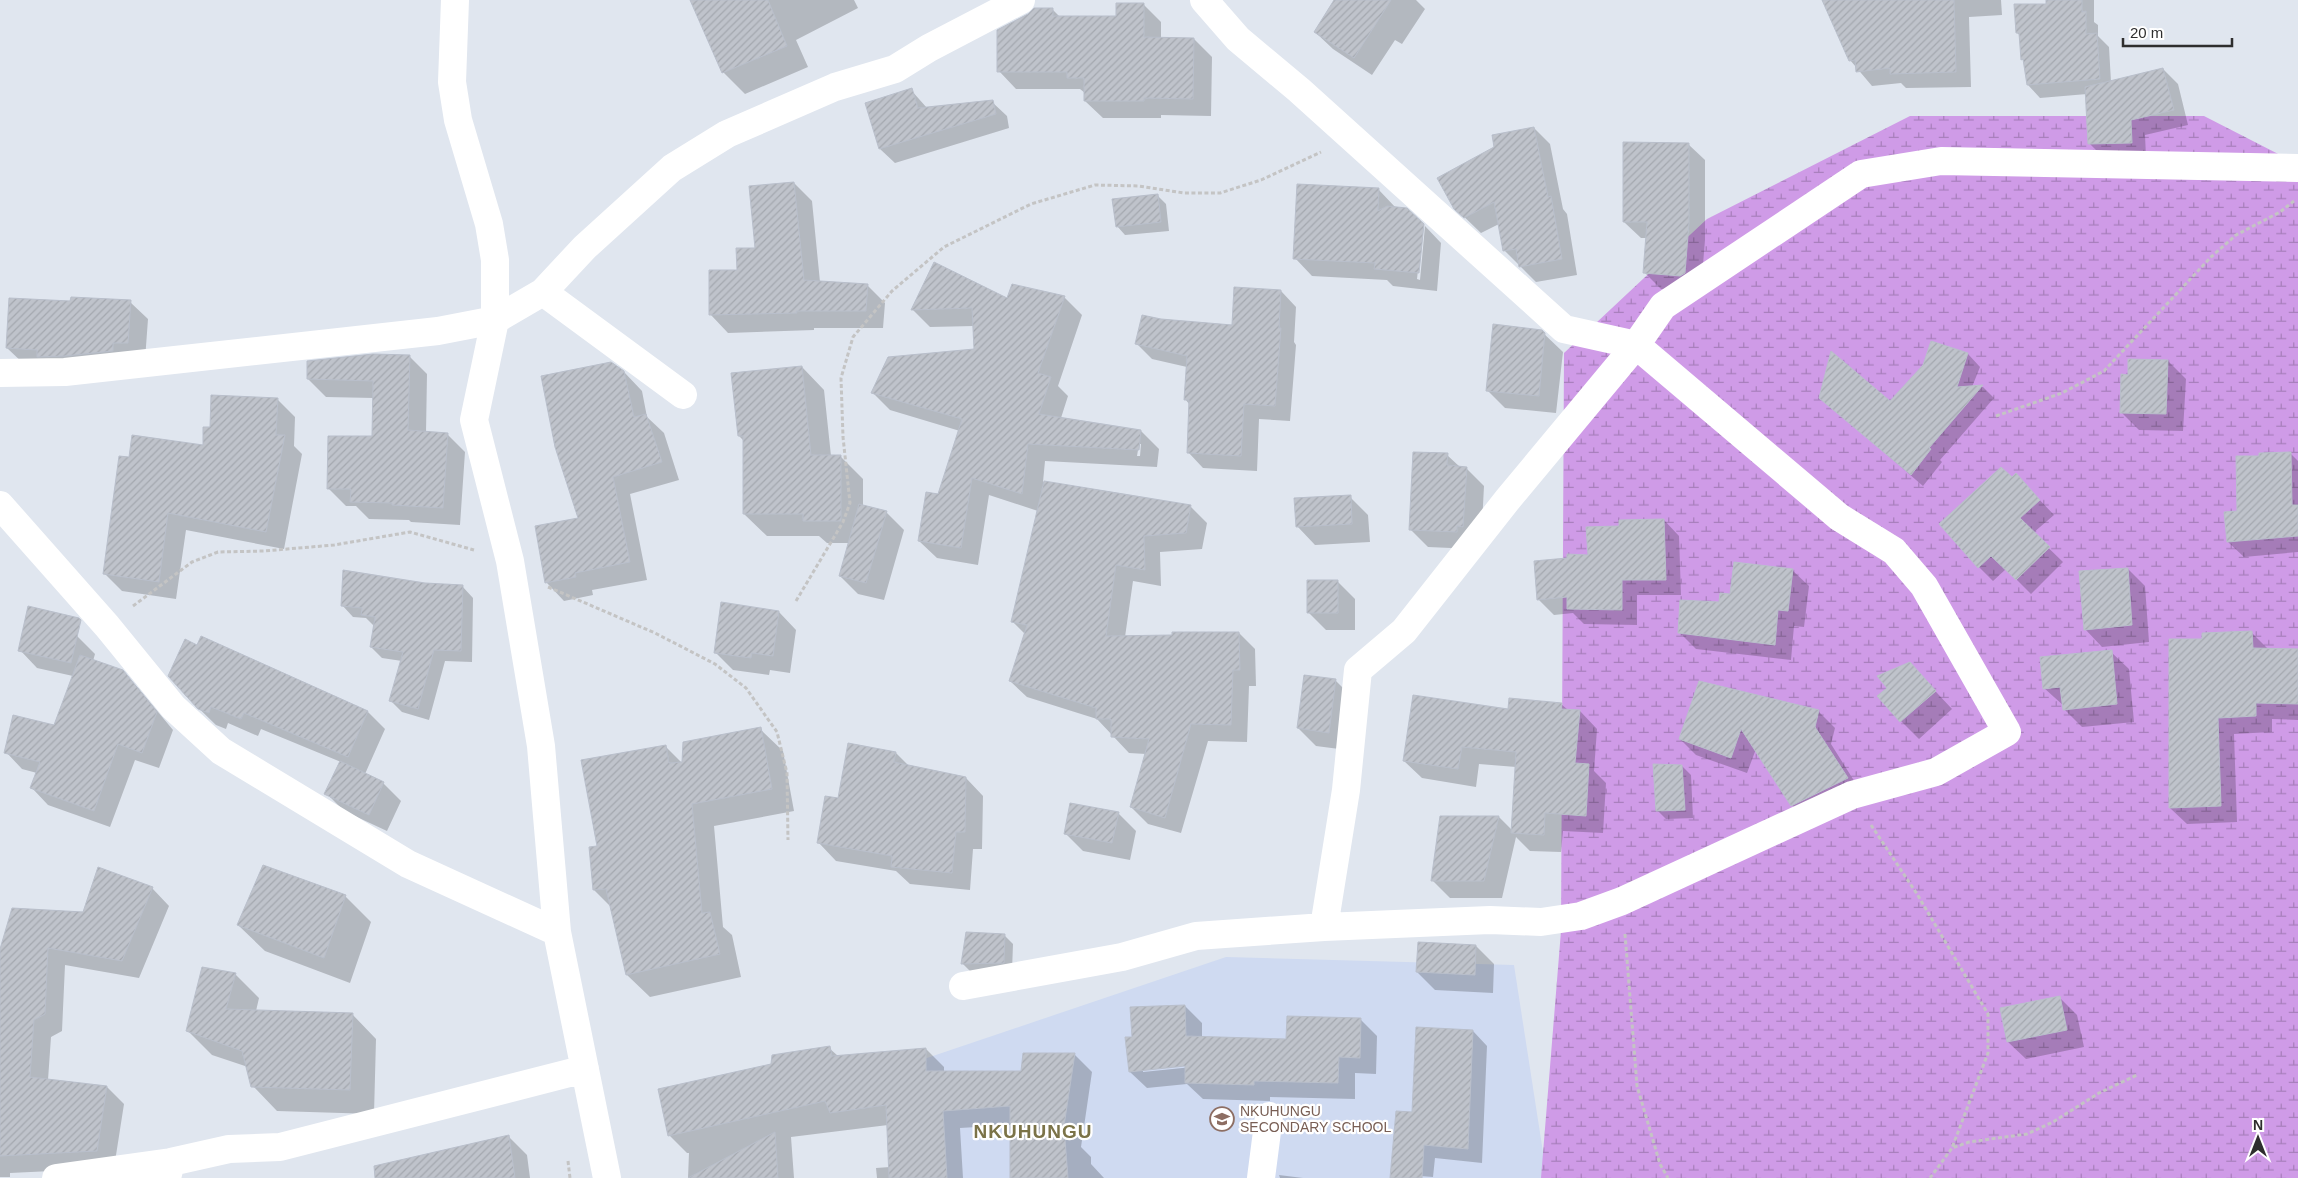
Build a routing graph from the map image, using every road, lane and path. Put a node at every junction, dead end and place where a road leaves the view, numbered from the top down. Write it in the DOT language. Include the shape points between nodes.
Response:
graph roads {
  1 [pos="455,0"];
  2 [pos="1021,0"];
  3 [pos="1204,0"];
  4 [pos="1352,138"];
  5 [pos="2298,168"];
  6 [pos="2298,198"];
  7 [pos="543,292"];
  8 [pos="496,320"];
  9 [pos="1636,345"];
  10 [pos="0,373"];
  11 [pos="684,395"];
  12 [pos="1996,416"];
  13 [pos="0,505"];
  14 [pos="796,601"];
  15 [pos="1852,795"];
  16 [pos="1622,901"];
  17 [pos="1324,926"];
  18 [pos="557,932"];
  19 [pos="963,986"];
  20 [pos="585,1069"];
  21 [pos="2137,1075"];
  22 [pos="1269,1116"];
  23 [pos="1952,1148"];
  24 [pos="169,1170"];
  25 [pos="56,1178"];
  26 [pos="606,1178"];
  27 [pos="1261,1178"];
  28 [pos="1668,1178"];
  29 [pos="1930,1178"];
  1 -- 8 [label="street" via="452,82 458,120 489,224 496,260"];
  2 -- 7 [label="street" via="895,69 835,87 745,126 680,163 585,248"];
  3 -- 4 [label="street" via="1238,39"];
  4 -- 9 [label="street" via="1564,329"];
  4 -- 14 [label="path" via="1261,180 1220,193 1095,185 1030,204 936,254 892,291 853,337 841,378 850,503"];
  5 -- 9 [label="street" via="1941,161 1861,174 1663,306"];
  6 -- 12 [label="path" via="2280,212 2236,235 2211,257 2104,372 2062,392"];
  7 -- 8 [label="street"];
  7 -- 11 [label="street"];
  8 -- 10 [label="street" via="438,330 65,372"];
  8 -- 18 [label="street" via="474,420 510,560 541,746"];
  9 -- 15 [label="street" via="1839,517 1894,551 1924,586 2007,732 1936,772"];
  9 -- 17 [label="street" via="1404,631 1358,670 1346,790"];
  13 -- 18 [label="street" via="107,626 173,707 221,751 408,864"];
  15 -- 16 [label="street"];
  15 -- 23 [label="path" via="1917,894 1988,1014 1988,1053"];
  16 -- 17 [label="street" via="1581,916 1541,922 1490,920"];
  16 -- 28 [label="path" via="1637,1086 1660,1164"];
  17 -- 19 [label="street" via="1196,936 1122,957"];
  18 -- 20 [label="street"];
  20 -- 24 [label="street" via="280,1147 228,1149"];
  20 -- 26 [label="street"];
  21 -- 23 [label="path" via="2027,1134 1969,1142"];
  22 -- 27 [label="street"];
  23 -- 29 [label="path"];
  24 -- 25 [label="street"];
}
